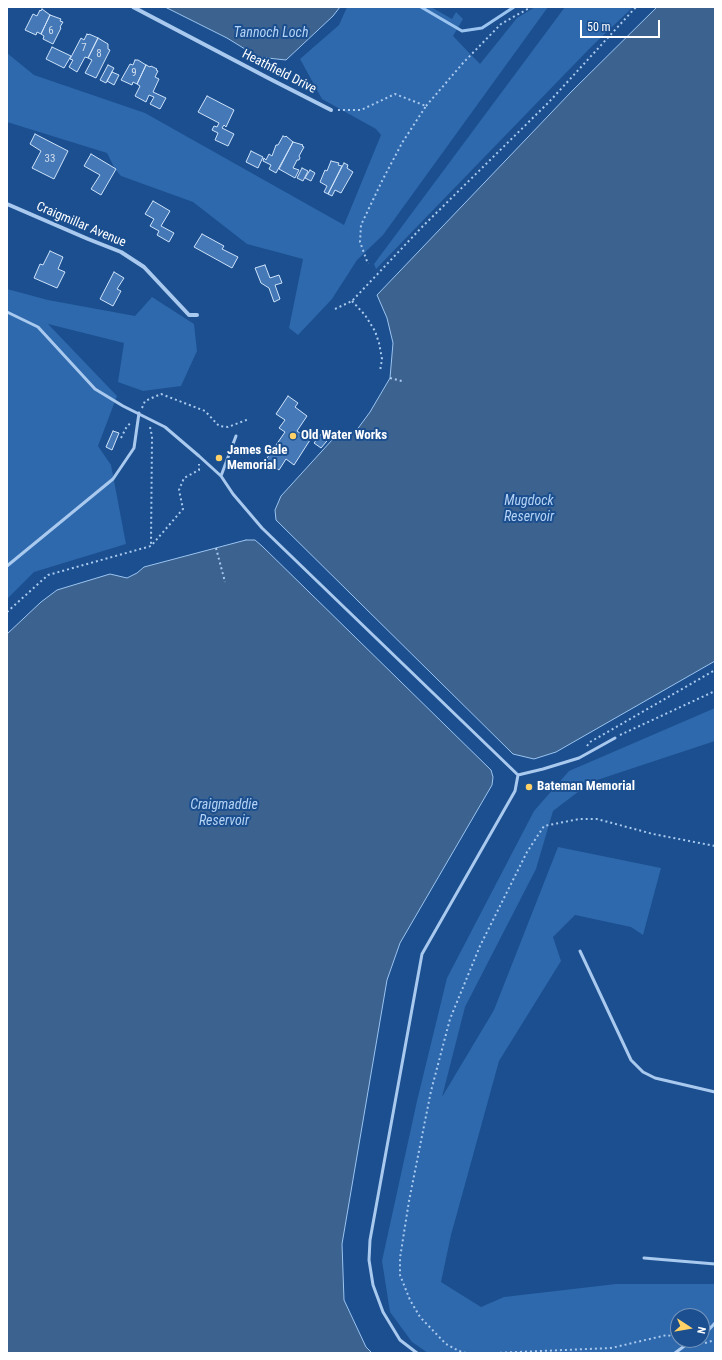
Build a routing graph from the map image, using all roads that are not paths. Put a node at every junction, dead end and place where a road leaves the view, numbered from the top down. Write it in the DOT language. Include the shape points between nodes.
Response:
graph roads {
  1 [pos="133,7"];
  2 [pos="331,110"];
  3 [pos="7,204"];
  4 [pos="7,312"];
  5 [pos="197,315"];
  6 [pos="139,413"];
  7 [pos="236,436"];
  8 [pos="221,476"];
  9 [pos="7,566"];
  10 [pos="615,738"];
  11 [pos="518,775"];
  12 [pos="580,951"];
  13 [pos="715,1092"];
  14 [pos="644,1258"];
  15 [pos="715,1264"];
  16 [pos="418,1353"];
  1 -- 2 [label="street, Heathfield Drive"];
  3 -- 5 [label="street, Craigmillar Avenue" via="121,252 144,267 189,315"];
  4 -- 6 [label="lane" via="38,327 95,389"];
  6 -- 8 [label="lane" via="164,427"];
  6 -- 9 [label="lane" via="134,448 113,479"];
  7 -- 8 [label="lane"];
  8 -- 11 [label="lane" via="262,528"];
  10 -- 11 [label="lane" via="578,758"];
  11 -- 16 [label="lane" via="515,791 422,954 370,1240 369,1260 373,1285 383,1312 400,1340"];
  12 -- 13 [label="lane" via="630,1060 643,1072 656,1078"];
  14 -- 15 [label="lane"];
}
